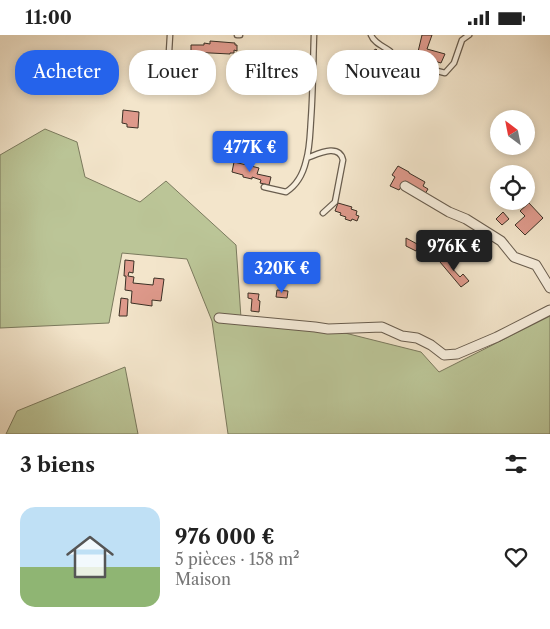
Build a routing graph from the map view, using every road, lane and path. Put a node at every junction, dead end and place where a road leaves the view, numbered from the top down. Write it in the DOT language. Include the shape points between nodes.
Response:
graph roads {
  1 [pos="170,35"];
  2 [pos="237,35"];
  3 [pos="240,35"];
  4 [pos="314,35"];
  5 [pos="370,35"];
  6 [pos="469,35"];
  7 [pos="169,50"];
  8 [pos="388,50"];
  9 [pos="439,71"];
  10 [pos="307,158"];
  11 [pos="405,186"];
  12 [pos="264,187"];
  13 [pos="323,213"];
  14 [pos="550,288"];
  15 [pos="550,310"];
  16 [pos="219,318"];
  1 -- 7 [label="lane"];
  2 -- 3 [label="lane"];
  4 -- 10 [label="lane"];
  5 -- 8 [label="lane"];
  6 -- 9 [label="lane" via="462,40 454,63 445,73"];
  10 -- 12 [label="lane" via="299,180 286,192"];
  10 -- 13 [label="lane" via="332,150 342,154 335,202"];
  11 -- 14 [label="street" via="501,241 514,257 536,265"];
  15 -- 16 [label="street" via="457,354 444,355 417,337 402,336 382,327 328,329"];
}
